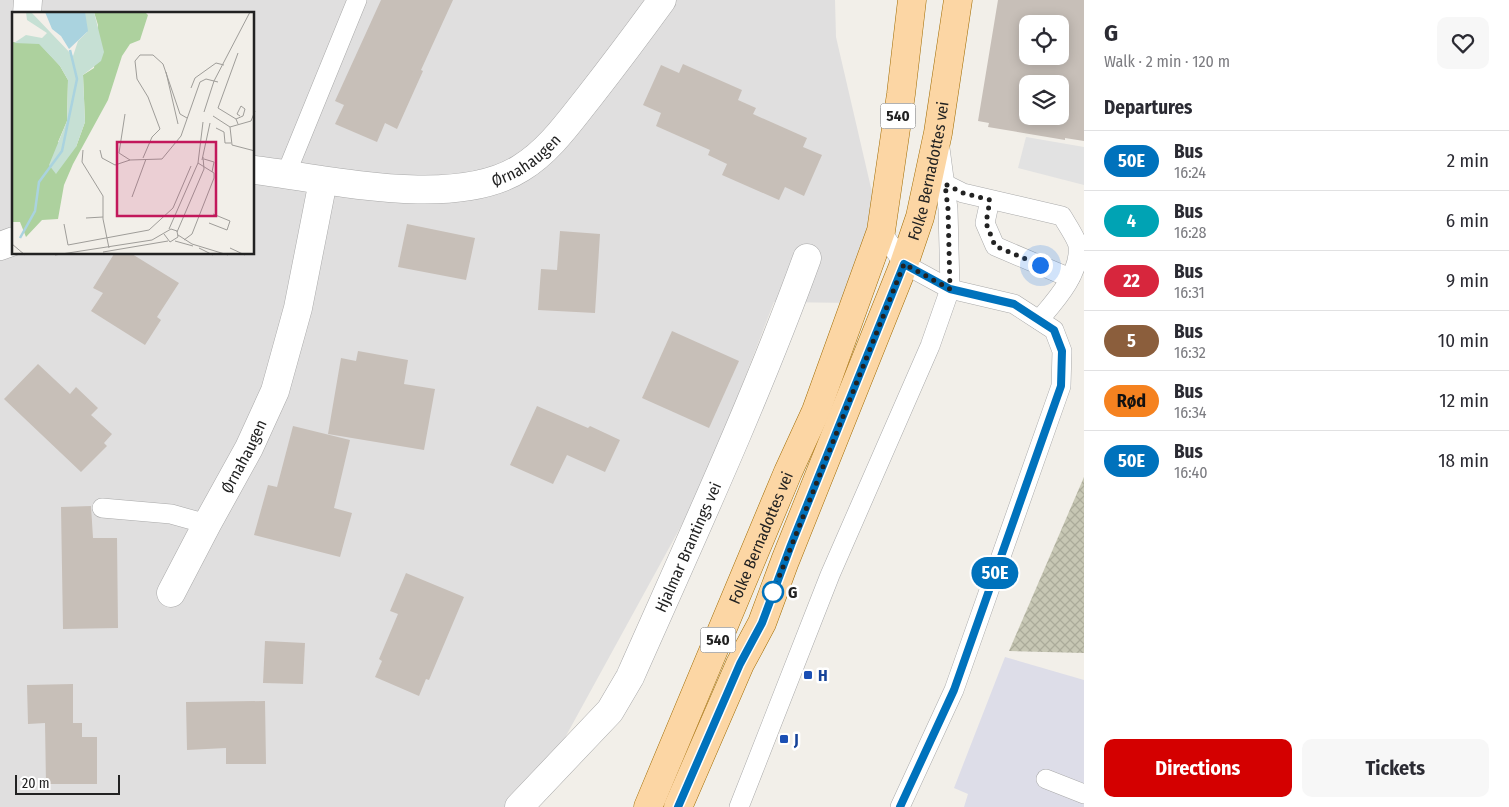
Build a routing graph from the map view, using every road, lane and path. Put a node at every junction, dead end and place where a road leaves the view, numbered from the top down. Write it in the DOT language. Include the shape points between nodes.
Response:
graph roads {
  1 [pos="357,0"];
  2 [pos="662,0"];
  3 [pos="912,0"];
  4 [pos="958,0"];
  5 [pos="938,133"];
  6 [pos="255,170"];
  7 [pos="286,174"];
  8 [pos="323,181"];
  9 [pos="945,184"];
  10 [pos="990,200"];
  11 [pos="880,231"];
  12 [pos="12,242"];
  13 [pos="0,246"];
  14 [pos="807,258"];
  15 [pos="904,264"];
  16 [pos="1070,278"];
  17 [pos="950,289"];
  18 [pos="1039,320"];
  19 [pos="102,508"];
  20 [pos="207,524"];
  21 [pos="171,593"];
  22 [pos="1046,779"];
  23 [pos="1084,794"];
  24 [pos="519,807"];
  25 [pos="648,807"];
  26 [pos="678,807"];
  27 [pos="739,807"];
  28 [pos="900,807"];
  1 -- 7 [label="lane"];
  2 -- 8 [label="street, Ørnahaugen" via="548,146 521,168 489,183 456,188 416,190"];
  3 -- 11 [label="main road, Folke Bernadottes vei / 540"];
  4 -- 5 [label="main road, Folke Bernadottes vei / 540"];
  5 -- 9 [label="lane"];
  5 -- 15 [label="main road, Folke Bernadottes vei / 540" via="920,217"];
  6 -- 7 [label="street, Ørnahaugen"];
  7 -- 8 [label="street, Ørnahaugen"];
  8 -- 20 [label="street, Ørnahaugen" via="298,308 274,391 250,448"];
  9 -- 10 [label="lane"];
  9 -- 17 [label="lane"];
  10 -- 16 [label="lane" via="986,223 995,246"];
  10 -- 16 [label="lane" via="1062,216 1078,246"];
  11 -- 15 [label="lane"];
  11 -- 25 [label="main road, Folke Bernadottes vei / 540" via="816,411"];
  12 -- 13 [label="street"];
  14 -- 24 [label="street, Hjalmar Brantings vei" via="745,417 630,677 610,711"];
  15 -- 17 [label="lane"];
  15 -- 26 [label="main road, Folke Bernadottes vei / 540" via="762,623 740,664"];
  16 -- 18 [label="lane" via="1064,291"];
  17 -- 18 [label="lane" via="1014,304"];
  17 -- 27 [label="lane" via="930,346 830,575"];
  18 -- 28 [label="lane" via="1054,330 1062,351 1061,386 954,690"];
  19 -- 20 [label="lane" via="171,514"];
  20 -- 21 [label="street, Ørnahaugen"];
  22 -- 23 [label="lane"];
}
